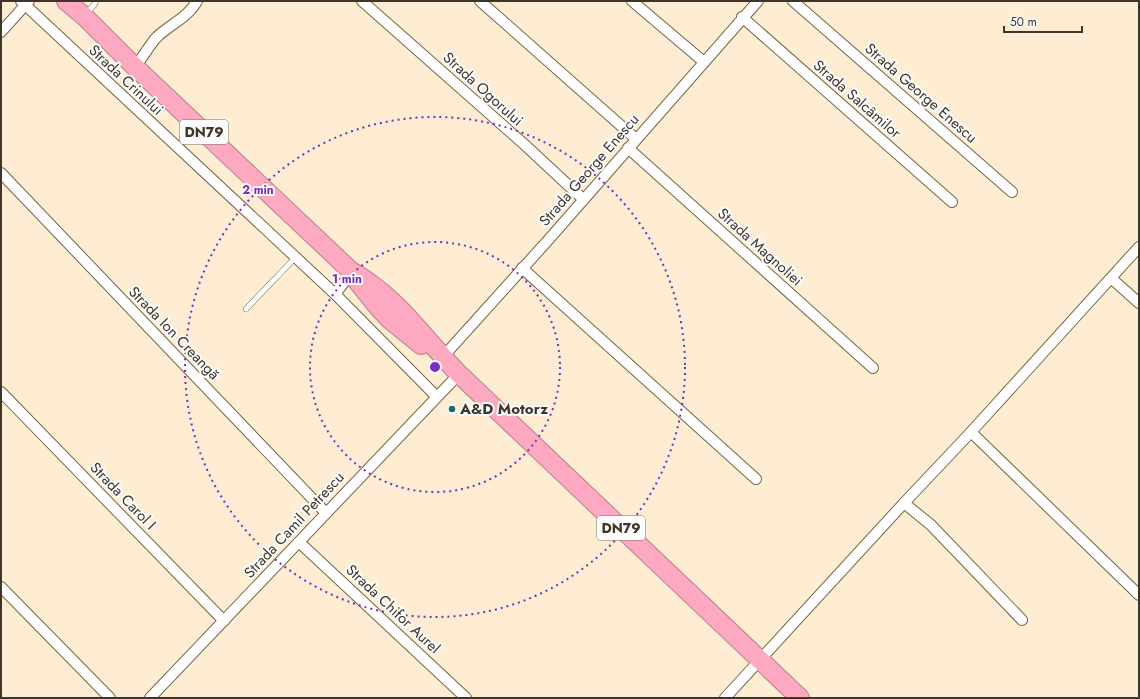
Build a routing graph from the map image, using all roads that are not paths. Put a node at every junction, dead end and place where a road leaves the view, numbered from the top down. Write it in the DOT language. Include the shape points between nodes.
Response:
graph roads {
  1 [pos="66,1"];
  2 [pos="96,1"];
  3 [pos="197,1"];
  4 [pos="362,1"];
  5 [pos="480,1"];
  6 [pos="632,1"];
  7 [pos="758,1"];
  8 [pos="794,1"];
  9 [pos="25,2"];
  10 [pos="84,16"];
  11 [pos="742,17"];
  12 [pos="1,32"];
  13 [pos="704,62"];
  14 [pos="135,68"];
  15 [pos="636,139"];
  16 [pos="628,148"];
  17 [pos="1,173"];
  18 [pos="1012,192"];
  19 [pos="583,200"];
  20 [pos="952,202"];
  21 [pos="1139,247"];
  22 [pos="295,258"];
  23 [pos="522,268"];
  24 [pos="352,272"];
  25 [pos="1111,278"];
  26 [pos="335,294"];
  27 [pos="1139,303"];
  28 [pos="246,309"];
  29 [pos="442,358"];
  30 [pos="873,368"];
  31 [pos="459,374"];
  32 [pos="1,392"];
  33 [pos="436,396"];
  34 [pos="970,432"];
  35 [pos="756,479"];
  36 [pos="904,503"];
  37 [pos="326,513"];
  38 [pos="299,542"];
  39 [pos="1,587"];
  40 [pos="1139,595"];
  41 [pos="1022,620"];
  42 [pos="224,621"];
  43 [pos="760,660"];
  44 [pos="110,698"];
  45 [pos="150,698"];
  46 [pos="466,698"];
  47 [pos="725,698"];
  48 [pos="800,698"];
  1 -- 10 [label="highway, DN79"];
  2 -- 10 [label="lane"];
  3 -- 14 [label="street" via="179,21 155,39"];
  4 -- 19 [label="street, Strada Ogorului"];
  5 -- 15 [label="street"];
  6 -- 13 [label="street"];
  7 -- 11 [label="street, Strada George Enescu"];
  8 -- 18 [label="street, Strada George Enescu"];
  9 -- 12 [label="street"];
  9 -- 22 [label="street, Strada Crinului"];
  10 -- 14 [label="highway, DN79"];
  11 -- 13 [label="street, Strada George Enescu"];
  11 -- 20 [label="street, Strada Salcâmilor"];
  13 -- 15 [label="street, Strada George Enescu"];
  14 -- 24 [label="highway, DN79"];
  15 -- 16 [label="street, Strada George Enescu"];
  16 -- 19 [label="street, Strada George Enescu"];
  16 -- 30 [label="street, Strada Magnoliei"];
  17 -- 37 [label="street, Strada Ion Creangă"];
  19 -- 23 [label="street, Strada George Enescu"];
  21 -- 25 [label="street"];
  22 -- 26 [label="street, Strada Crinului"];
  22 -- 28 [label="lane"];
  23 -- 29 [label="street, Strada George Enescu"];
  23 -- 35 [label="street"];
  24 -- 26 [label="street"];
  24 -- 29 [label="highway, DN79" via="385,294"];
  25 -- 27 [label="street"];
  25 -- 34 [label="street"];
  26 -- 33 [label="street, Strada Crinului"];
  29 -- 31 [label="highway, DN79"];
  31 -- 33 [label="street, Strada Camil Petrescu"];
  31 -- 43 [label="highway, DN79"];
  32 -- 42 [label="street, Strada Carol I"];
  33 -- 37 [label="street, Strada Camil Petrescu"];
  34 -- 36 [label="street"];
  34 -- 40 [label="street"];
  36 -- 41 [label="street" via="931,525"];
  36 -- 43 [label="street"];
  37 -- 38 [label="street, Strada Camil Petrescu"];
  38 -- 42 [label="street, Strada Camil Petrescu"];
  38 -- 46 [label="street, Strada Chifor Aurel"];
  39 -- 44 [label="street"];
  42 -- 45 [label="street, Strada Camil Petrescu"];
  43 -- 47 [label="street"];
  43 -- 48 [label="highway, DN79"];
}
